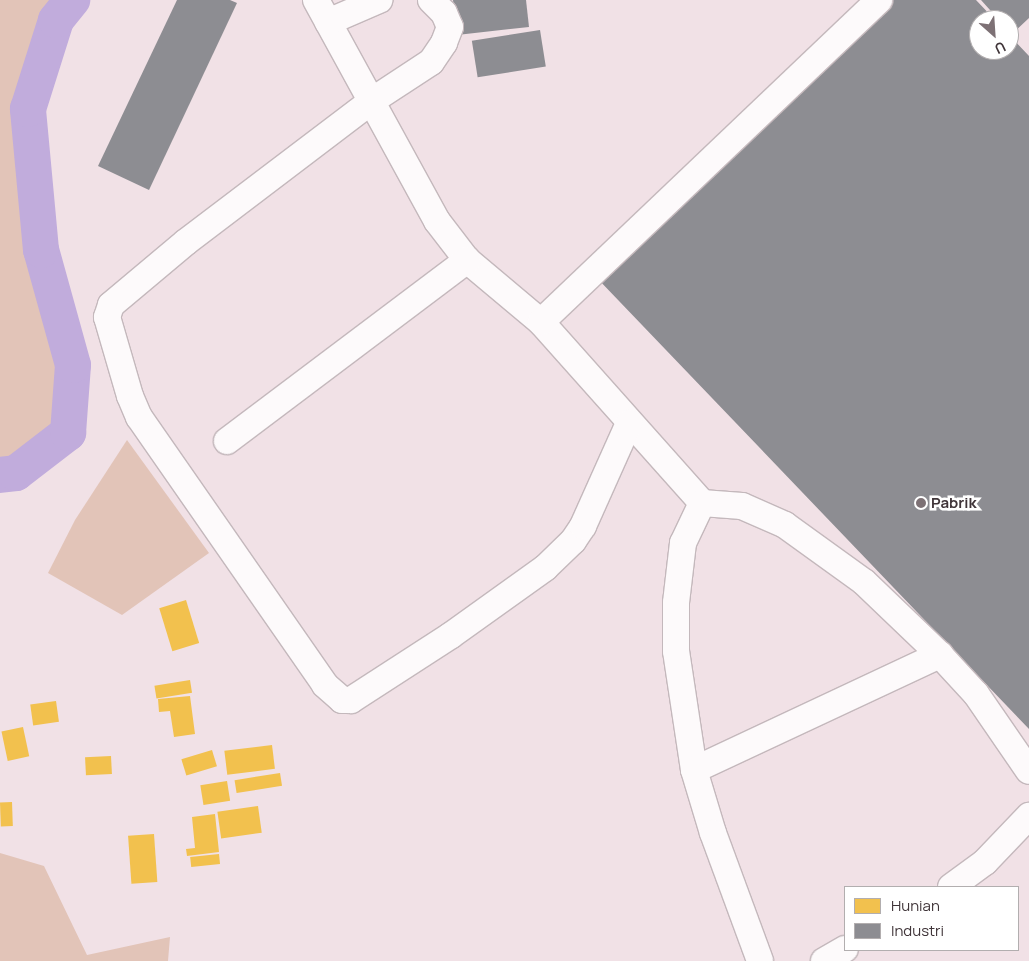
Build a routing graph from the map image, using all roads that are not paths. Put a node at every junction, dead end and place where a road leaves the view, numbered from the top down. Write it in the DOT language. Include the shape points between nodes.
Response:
graph roads {
  1 [pos="379,0"];
  2 [pos="431,0"];
  3 [pos="879,0"];
  4 [pos="322,11"];
  5 [pos="372,100"];
  6 [pos="467,260"];
  7 [pos="541,322"];
  8 [pos="629,423"];
  9 [pos="227,441"];
  10 [pos="702,503"];
  11 [pos="940,655"];
  12 [pos="694,770"];
  13 [pos="1029,770"];
  14 [pos="1029,816"];
  15 [pos="952,886"];
  16 [pos="844,950"];
  17 [pos="760,961"];
  18 [pos="824,961"];
  1 -- 4 [label="lane"];
  2 -- 5 [label="lane" via="444,12 450,27 444,43 431,62"];
  3 -- 7 [label="lane"];
  4 -- 5 [label="lane"];
  5 -- 6 [label="lane" via="437,221"];
  5 -- 8 [label="lane" via="150,271 110,305 107,316 139,417 325,685 342,700 352,700 545,568 573,541 583,526"];
  6 -- 7 [label="lane"];
  6 -- 9 [label="lane"];
  7 -- 8 [label="lane"];
  8 -- 10 [label="lane"];
  10 -- 11 [label="lane" via="742,506 785,525 864,582"];
  10 -- 12 [label="lane" via="683,542 676,603 676,651"];
  11 -- 12 [label="lane"];
  11 -- 13 [label="lane" via="976,694"];
  12 -- 17 [label="lane" via="713,833"];
  14 -- 15 [label="lane" via="985,862"];
  16 -- 18 [label="lane"];
}
